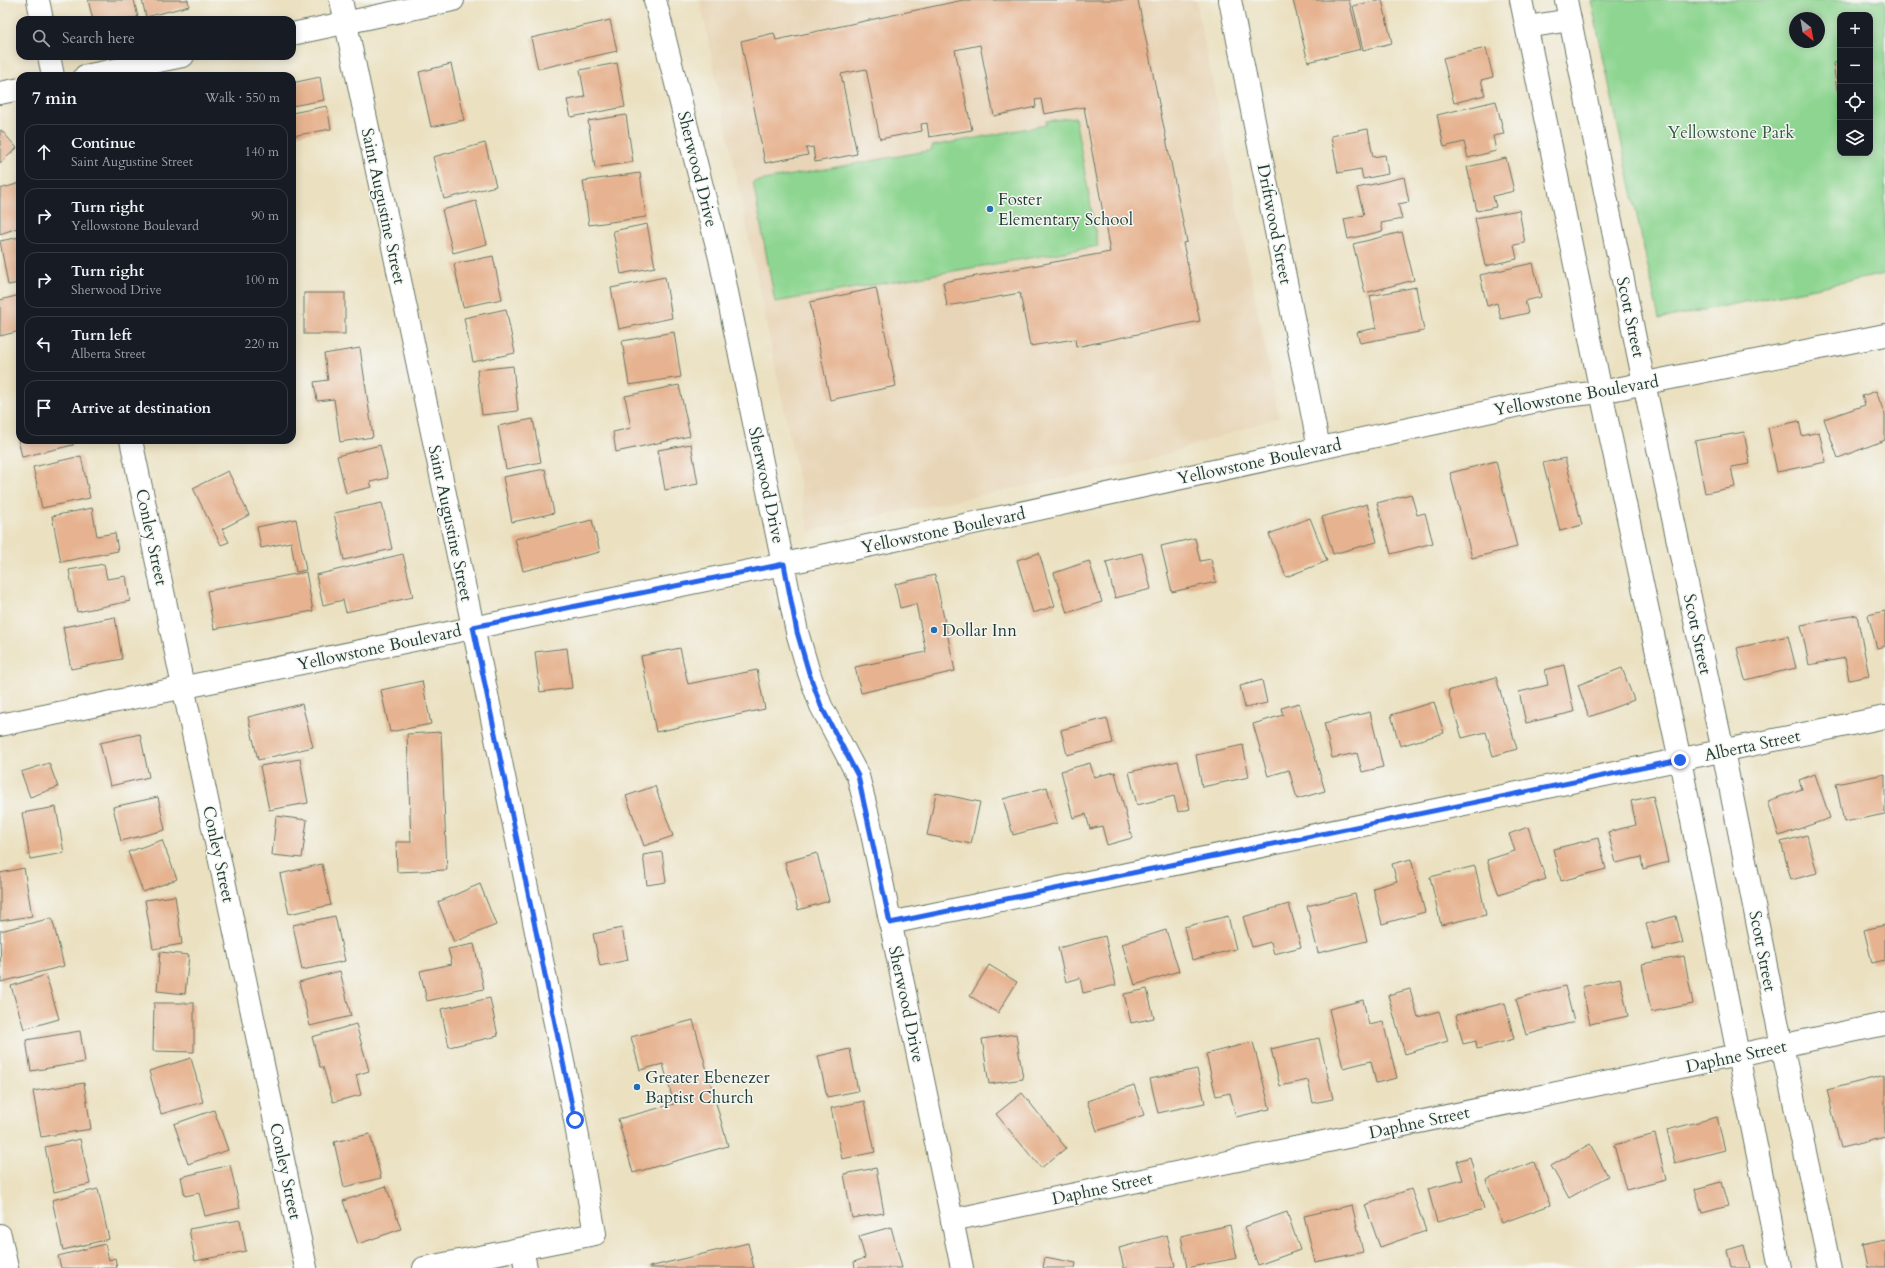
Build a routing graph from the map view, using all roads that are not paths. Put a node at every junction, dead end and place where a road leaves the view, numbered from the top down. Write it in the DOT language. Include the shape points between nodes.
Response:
graph roads {
  1 [pos="38,0"];
  2 [pos="341,0"];
  3 [pos="453,0"];
  4 [pos="655,0"];
  5 [pos="1230,0"];
  6 [pos="1521,0"];
  7 [pos="1568,10"];
  8 [pos="41,16"];
  9 [pos="345,23"];
  10 [pos="1527,28"];
  11 [pos="296,33"];
  12 [pos="50,60"];
  13 [pos="163,60"];
  14 [pos="52,72"];
  15 [pos="104,72"];
  16 [pos="16,90"];
  17 [pos="0,93"];
  18 [pos="1885,335"];
  19 [pos="1644,383"];
  20 [pos="1601,392"];
  21 [pos="132,444"];
  22 [pos="1319,448"];
  23 [pos="784,564"];
  24 [pos="473,627"];
  25 [pos="184,688"];
  26 [pos="1885,717"];
  27 [pos="0,725"];
  28 [pos="1723,751"];
  29 [pos="1680,760"];
  30 [pos="890,923"];
  31 [pos="1885,1024"];
  32 [pos="1782,1046"];
  33 [pos="1739,1055"];
  34 [pos="952,1220"];
  35 [pos="0,1235"];
  36 [pos="524,1258"];
  37 [pos="7,1268"];
  38 [pos="306,1268"];
  39 [pos="424,1268"];
  40 [pos="962,1268"];
  41 [pos="1780,1268"];
  42 [pos="1830,1268"];
  1 -- 8 [label="street"];
  2 -- 9 [label="street, Saint Augustine Street"];
  3 -- 9 [label="street"];
  4 -- 23 [label="street, Sherwood Drive" via="720,258"];
  5 -- 22 [label="street, Driftwood Street"];
  6 -- 10 [label="street"];
  7 -- 10 [label="street"];
  7 -- 19 [label="street, Scott Street"];
  9 -- 11 [label="street"];
  9 -- 24 [label="street, Saint Augustine Street"];
  10 -- 20 [label="street"];
  12 -- 14 [label="street"];
  13 -- 15 [label="street"];
  16 -- 17 [label="street"];
  18 -- 19 [label="street, Yellowstone Boulevard"];
  19 -- 20 [label="street, Yellowstone Boulevard"];
  19 -- 28 [label="street, Scott Street"];
  20 -- 22 [label="street, Yellowstone Boulevard" via="1556,397"];
  20 -- 29 [label="street"];
  21 -- 25 [label="street, Conley Street"];
  22 -- 23 [label="street, Yellowstone Boulevard"];
  23 -- 24 [label="street, Yellowstone Boulevard"];
  23 -- 30 [label="street, Sherwood Drive" via="797,632 809,673 821,706 858,776"];
  24 -- 25 [label="street, Yellowstone Boulevard"];
  24 -- 36 [label="street, Saint Augustine Street" via="575,1120 595,1234"];
  25 -- 27 [label="street, Yellowstone Boulevard"];
  25 -- 38 [label="street, Conley Street"];
  26 -- 28 [label="street, Alberta Street"];
  28 -- 29 [label="street, Alberta Street"];
  28 -- 32 [label="street, Scott Street"];
  29 -- 30 [label="street, Alberta Street"];
  29 -- 33 [label="street"];
  30 -- 34 [label="street, Sherwood Drive"];
  31 -- 32 [label="street, Daphne Street"];
  32 -- 33 [label="street, Daphne Street"];
  32 -- 42 [label="street, Scott Street"];
  33 -- 34 [label="street, Daphne Street"];
  33 -- 41 [label="street"];
  34 -- 40 [label="street, Sherwood Drive"];
  35 -- 37 [label="street"];
  36 -- 39 [label="street"];
}
